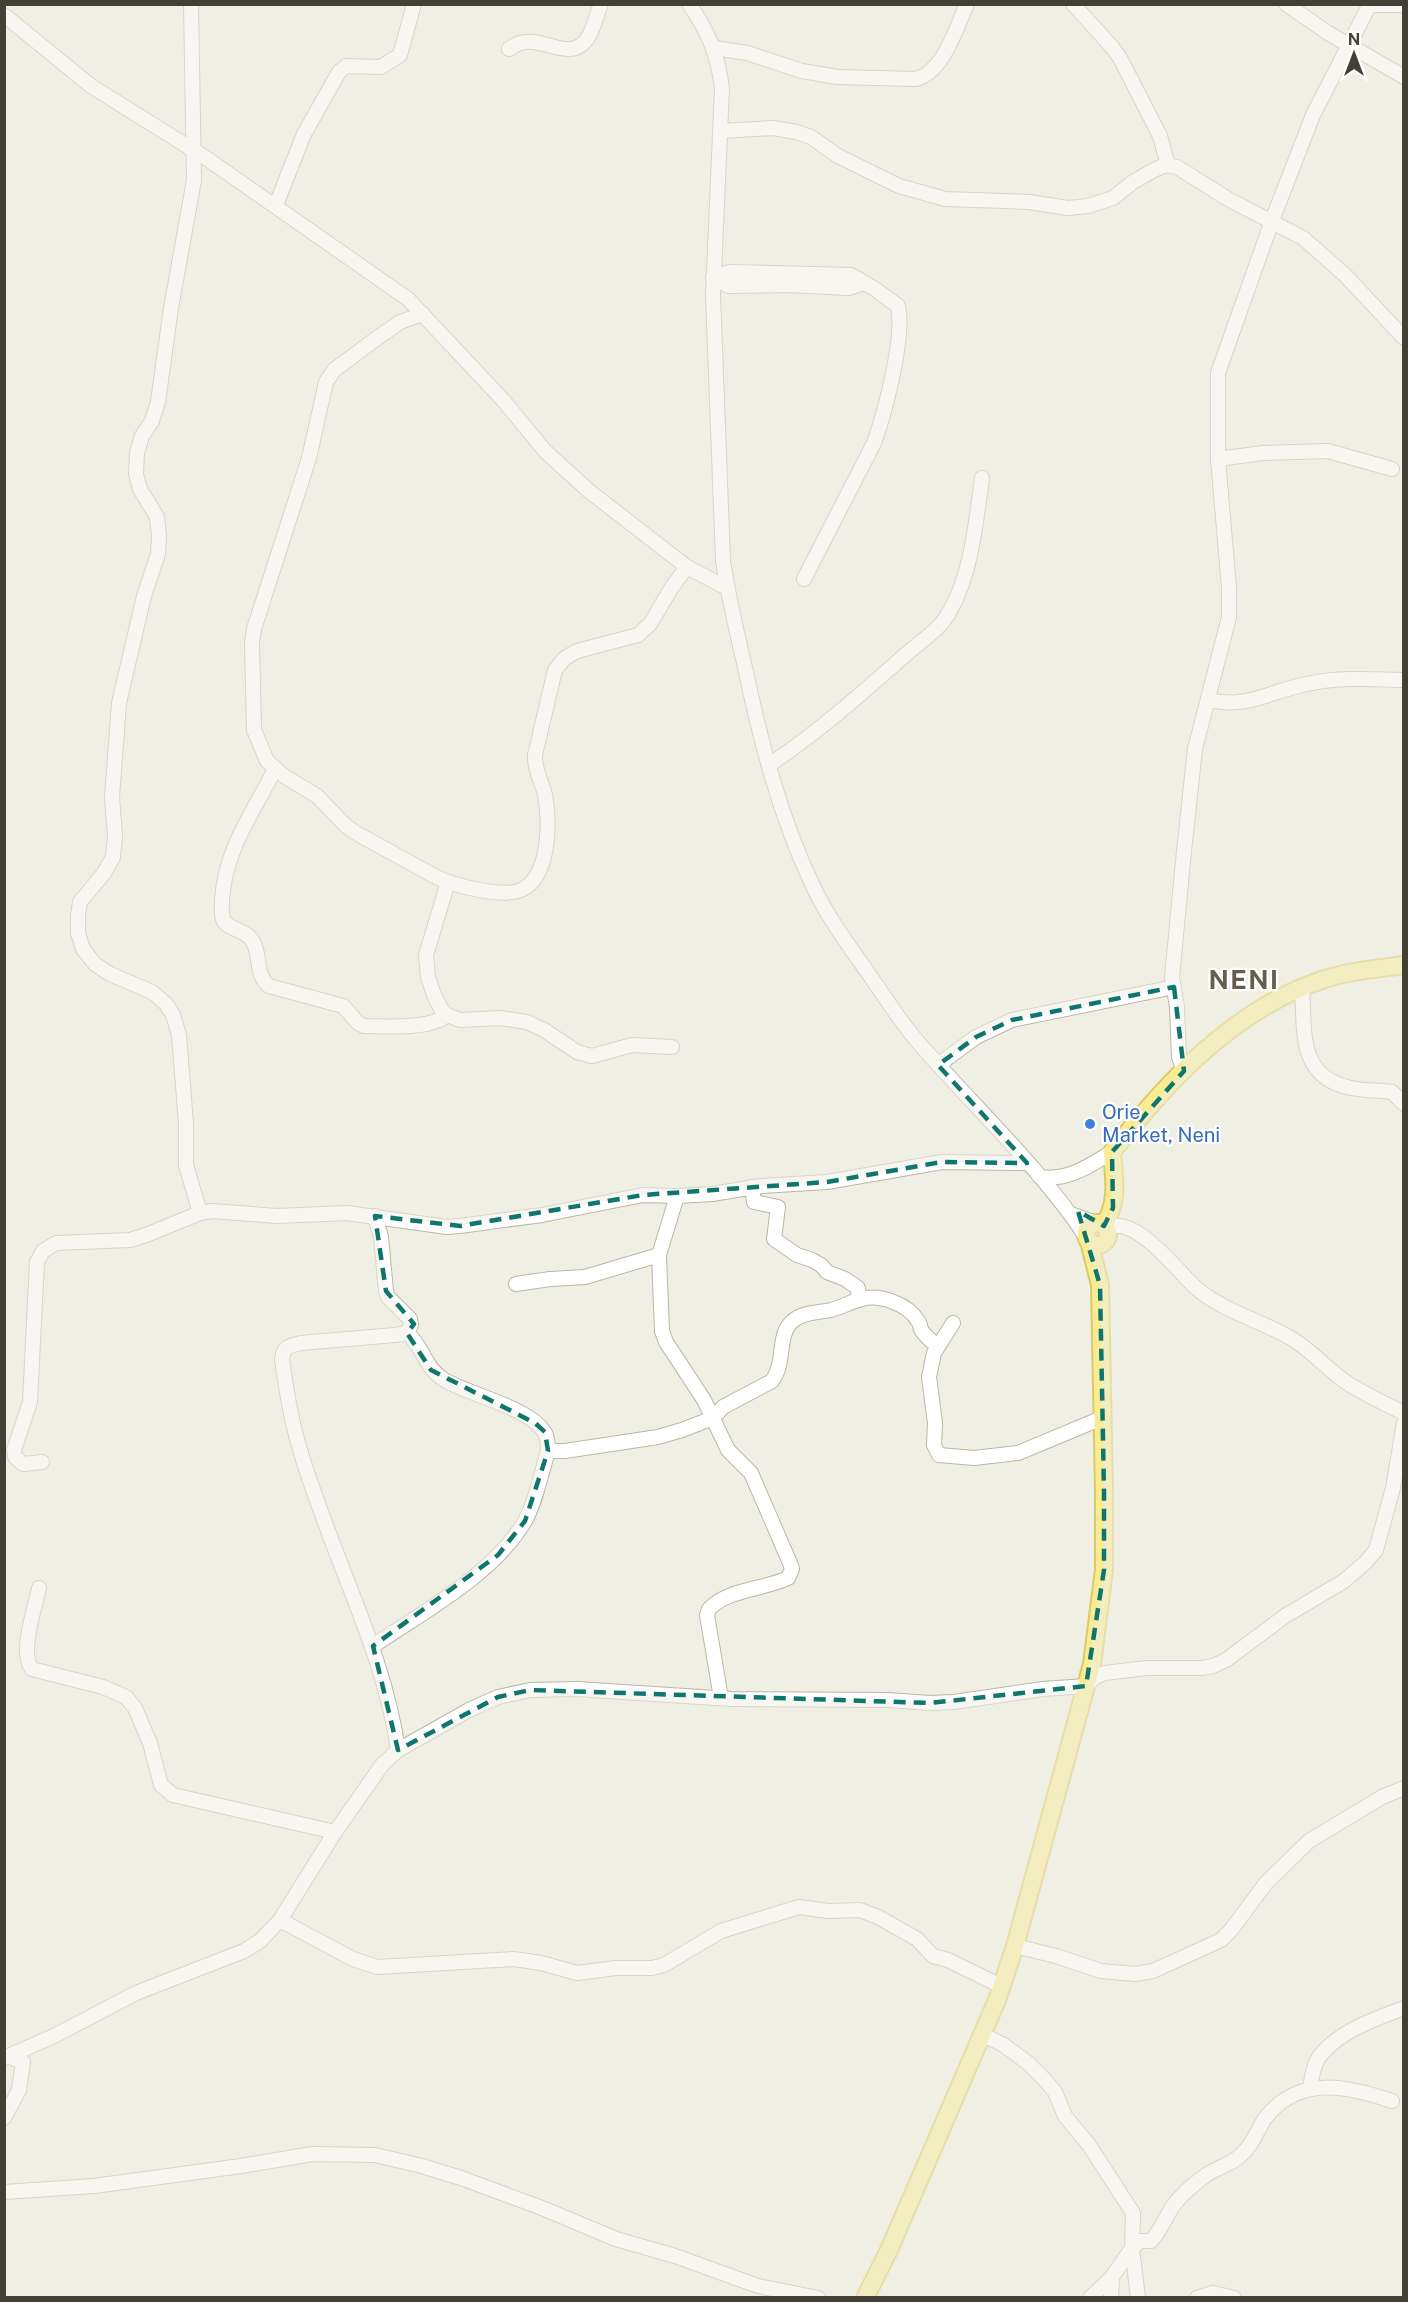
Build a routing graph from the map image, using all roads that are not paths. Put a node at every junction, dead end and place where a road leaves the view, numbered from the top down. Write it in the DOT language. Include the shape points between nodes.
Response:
graph roads {
  1 [pos="191,4"];
  2 [pos="414,4"];
  3 [pos="601,4"];
  4 [pos="689,4"];
  5 [pos="967,4"];
  6 [pos="1073,4"];
  7 [pos="1286,4"];
  8 [pos="1370,5"];
  9 [pos="1404,5"];
  10 [pos="4,15"];
  11 [pos="1348,45"];
  12 [pos="714,48"];
  13 [pos="509,49"];
  14 [pos="1404,77"];
  15 [pos="721,131"];
  16 [pos="192,150"];
  17 [pos="1168,165"];
  18 [pos="276,205"];
  19 [pos="1272,222"];
  20 [pos="713,277"];
  21 [pos="423,314"];
  22 [pos="1404,338"];
  23 [pos="1218,459"];
  24 [pos="1392,469"];
  25 [pos="982,478"];
  26 [pos="687,567"];
  27 [pos="804,579"];
  28 [pos="727,588"];
  29 [pos="1404,680"];
  30 [pos="1209,700"];
  31 [pos="769,765"];
  32 [pos="275,769"];
  33 [pos="448,882"];
  34 [pos="1404,965"];
  35 [pos="1174,987"];
  36 [pos="1302,987"];
  37 [pos="447,1015"];
  38 [pos="672,1047"];
  39 [pos="938,1065"];
  40 [pos="1184,1071"];
  41 [pos="1404,1104"];
  42 [pos="1112,1152"];
  43 [pos="1027,1164"];
  44 [pos="1040,1177"];
  45 [pos="752,1187"];
  46 [pos="677,1196"];
  47 [pos="200,1213"];
  48 [pos="375,1216"];
  49 [pos="1098,1233"];
  50 [pos="659,1256"];
  51 [pos="516,1284"];
  52 [pos="859,1300"];
  53 [pos="953,1323"];
  54 [pos="407,1333"];
  55 [pos="937,1346"];
  56 [pos="1404,1413"];
  57 [pos="713,1418"];
  58 [pos="1102,1418"];
  59 [pos="1404,1423"];
  60 [pos="548,1451"];
  61 [pos="42,1462"];
  62 [pos="39,1588"];
  63 [pos="372,1646"];
  64 [pos="1086,1686"];
  65 [pos="721,1698"];
  66 [pos="398,1750"];
  67 [pos="1404,1788"];
  68 [pos="334,1832"];
  69 [pos="280,1920"];
  70 [pos="1015,1946"];
  71 [pos="1001,1986"];
  72 [pos="1404,2008"];
  73 [pos="983,2035"];
  74 [pos="7,2057"];
  75 [pos="1310,2088"];
  76 [pos="1392,2101"];
  77 [pos="4,2118"];
  78 [pos="4,2192"];
  79 [pos="1132,2248"];
  80 [pos="1112,2277"];
  81 [pos="818,2298"];
  82 [pos="865,2298"];
  83 [pos="1090,2298"];
  84 [pos="1111,2298"];
  85 [pos="1138,2298"];
  86 [pos="1197,2298"];
  87 [pos="1234,2298"];
  1 -- 16 [label="street"];
  2 -- 18 [label="street" via="400,55 393,62 381,67 345,66 339,72 304,134"];
  3 -- 13 [label="street" via="589,35 574,49 531,41"];
  4 -- 12 [label="street"];
  5 -- 12 [label="street" via="934,70 915,80 827,76 747,53"];
  6 -- 17 [label="street" via="1120,58 1160,136"];
  7 -- 11 [label="street"];
  8 -- 9 [label="street"];
  8 -- 11 [label="street"];
  10 -- 16 [label="street" via="91,86"];
  11 -- 14 [label="street"];
  11 -- 19 [label="street" via="1313,115"];
  12 -- 15 [label="street" via="722,88"];
  15 -- 17 [label="street" via="773,128 796,132 899,186 945,199 1088,206 1113,198 1133,182"];
  15 -- 20 [label="street"];
  16 -- 18 [label="street"];
  16 -- 47 [label="street" via="194,180 158,402 136,453 140,489 157,517 158,554 119,703 112,797 113,857 80,902 78,933 83,949 95,964 152,992 173,1016 180,1044 186,1166"];
  17 -- 19 [label="street"];
  18 -- 21 [label="street" via="408,299"];
  19 -- 22 [label="street" via="1303,238 1345,275"];
  19 -- 23 [label="street" via="1218,373"];
  20 -- 27 [label="street" via="728,286 848,288 865,284 898,306 900,316 888,395 874,443"];
  20 -- 28 [label="street"];
  21 -- 26 [label="street" via="545,451 589,491"];
  21 -- 32 [label="street" via="400,322 380,336 342,364 326,382 309,458 252,643 254,730 267,761"];
  23 -- 24 [label="street" via="1263,453 1328,452"];
  23 -- 30 [label="street" via="1230,617"];
  25 -- 31 [label="street" via="963,583 945,620 846,707"];
  26 -- 28 [label="street"];
  26 -- 33 [label="street" via="650,624 638,635 577,651 555,670 535,755 545,795 548,836 545,857 532,882 525,889 503,893"];
  28 -- 31 [label="street"];
  29 -- 30 [label="street" via="1310,683 1243,703"];
  30 -- 35 [label="street" via="1195,749"];
  31 -- 39 [label="street" via="795,847 827,912 916,1040"];
  32 -- 33 [label="street" via="317,796 356,833"];
  32 -- 37 [label="street" via="234,849 221,909 226,924 252,940 264,982 343,1006 364,1026 428,1024"];
  33 -- 37 [label="street" via="426,955 434,995"];
  34 -- 36 [label="main road"];
  35 -- 39 [label="street" via="1012,1020 976,1037"];
  35 -- 40 [label="street" via="1179,1057"];
  36 -- 40 [label="main road" via="1265,1005"];
  36 -- 41 [label="street" via="1306,1046 1316,1071 1326,1080 1353,1089 1392,1092"];
  37 -- 38 [label="street" via="460,1020 500,1018 527,1022 577,1052 592,1056 632,1045"];
  39 -- 43 [label="street"];
  40 -- 42 [label="main road"];
  42 -- 44 [label="street" via="1062,1178"];
  42 -- 49 [label="main road" via="1113,1208"];
  43 -- 44 [label="street"];
  43 -- 45 [label="street" via="942,1162 827,1182"];
  44 -- 49 [label="street" via="1071,1214"];
  45 -- 46 [label="street"];
  45 -- 52 [label="street" via="754,1202 778,1207 774,1239 852,1283 858,1288"];
  46 -- 48 [label="street" via="643,1195 542,1215 447,1227"];
  46 -- 50 [label="street"];
  47 -- 48 [label="street"];
  47 -- 61 [label="street" via="130,1240 56,1243 39,1256 30,1402 14,1449 23,1464"];
  48 -- 54 [label="street" via="386,1291 410,1319"];
  49 -- 56 [label="street" via="1121,1225 1146,1238 1210,1299 1291,1338 1345,1382"];
  49 -- 58 [label="main road"];
  50 -- 51 [label="street" via="585,1277"];
  50 -- 57 [label="street" via="666,1342"];
  52 -- 55 [label="street" via="887,1299 904,1307"];
  52 -- 57 [label="street" via="794,1319 785,1331 780,1364 772,1381 723,1407"];
  53 -- 55 [label="street"];
  54 -- 60 [label="street" via="431,1370 444,1380 486,1396 535,1423 545,1432"];
  54 -- 63 [label="street" via="301,1343 287,1346 282,1359 302,1458"];
  55 -- 58 [label="street" via="929,1377 934,1445 939,1455 974,1458 1018,1453"];
  57 -- 60 [label="street" via="658,1437"];
  57 -- 65 [label="street" via="728,1450 751,1473 792,1569 788,1578 729,1595 709,1609"];
  58 -- 64 [label="main road" via="1104,1569 1099,1623"];
  59 -- 64 [label="street" via="1393,1488 1376,1550 1344,1581 1214,1666 1105,1673"];
  60 -- 63 [label="street" via="525,1521 498,1556 457,1590"];
  62 -- 68 [label="street" via="27,1662 32,1669 103,1687 126,1697 142,1721 158,1778 166,1791 216,1807"];
  63 -- 66 [label="street" via="393,1716"];
  64 -- 65 [label="street" via="954,1702"];
  64 -- 70 [label="main road"];
  65 -- 66 [label="street" via="609,1690 530,1690 498,1697 469,1710"];
  66 -- 68 [label="street" via="382,1765"];
  67 -- 70 [label="street" via="1309,1841 1266,1883 1221,1940 1153,1971 1101,1971"];
  68 -- 69 [label="street"];
  69 -- 71 [label="street" via="353,1959 377,1966 514,1959 577,1973 664,1965 721,1931 799,1907 860,1910 917,1939 933,1956"];
  69 -- 74 [label="street" via="244,1951 135,1993"];
  70 -- 71 [label="main road"];
  71 -- 73 [label="main road"];
  72 -- 75 [label="street" via="1357,2027 1329,2047 1318,2058"];
  73 -- 79 [label="street" via="1028,2063 1055,2092 1065,2115 1133,2213"];
  73 -- 82 [label="main road"];
  74 -- 77 [label="street" via="23,2062 19,2091"];
  75 -- 76 [label="street" via="1352,2090"];
  75 -- 79 [label="street" via="1282,2102 1266,2118 1244,2153 1206,2175 1171,2208 1151,2241 1140,2241"];
  78 -- 81 [label="street" via="94,2186 312,2154 375,2155 461,2178 616,2239 758,2286"];
  79 -- 80 [label="street"];
  79 -- 85 [label="street"];
  80 -- 83 [label="street"];
  80 -- 84 [label="street"];
  86 -- 87 [label="street" via="1213,2293"];
}
